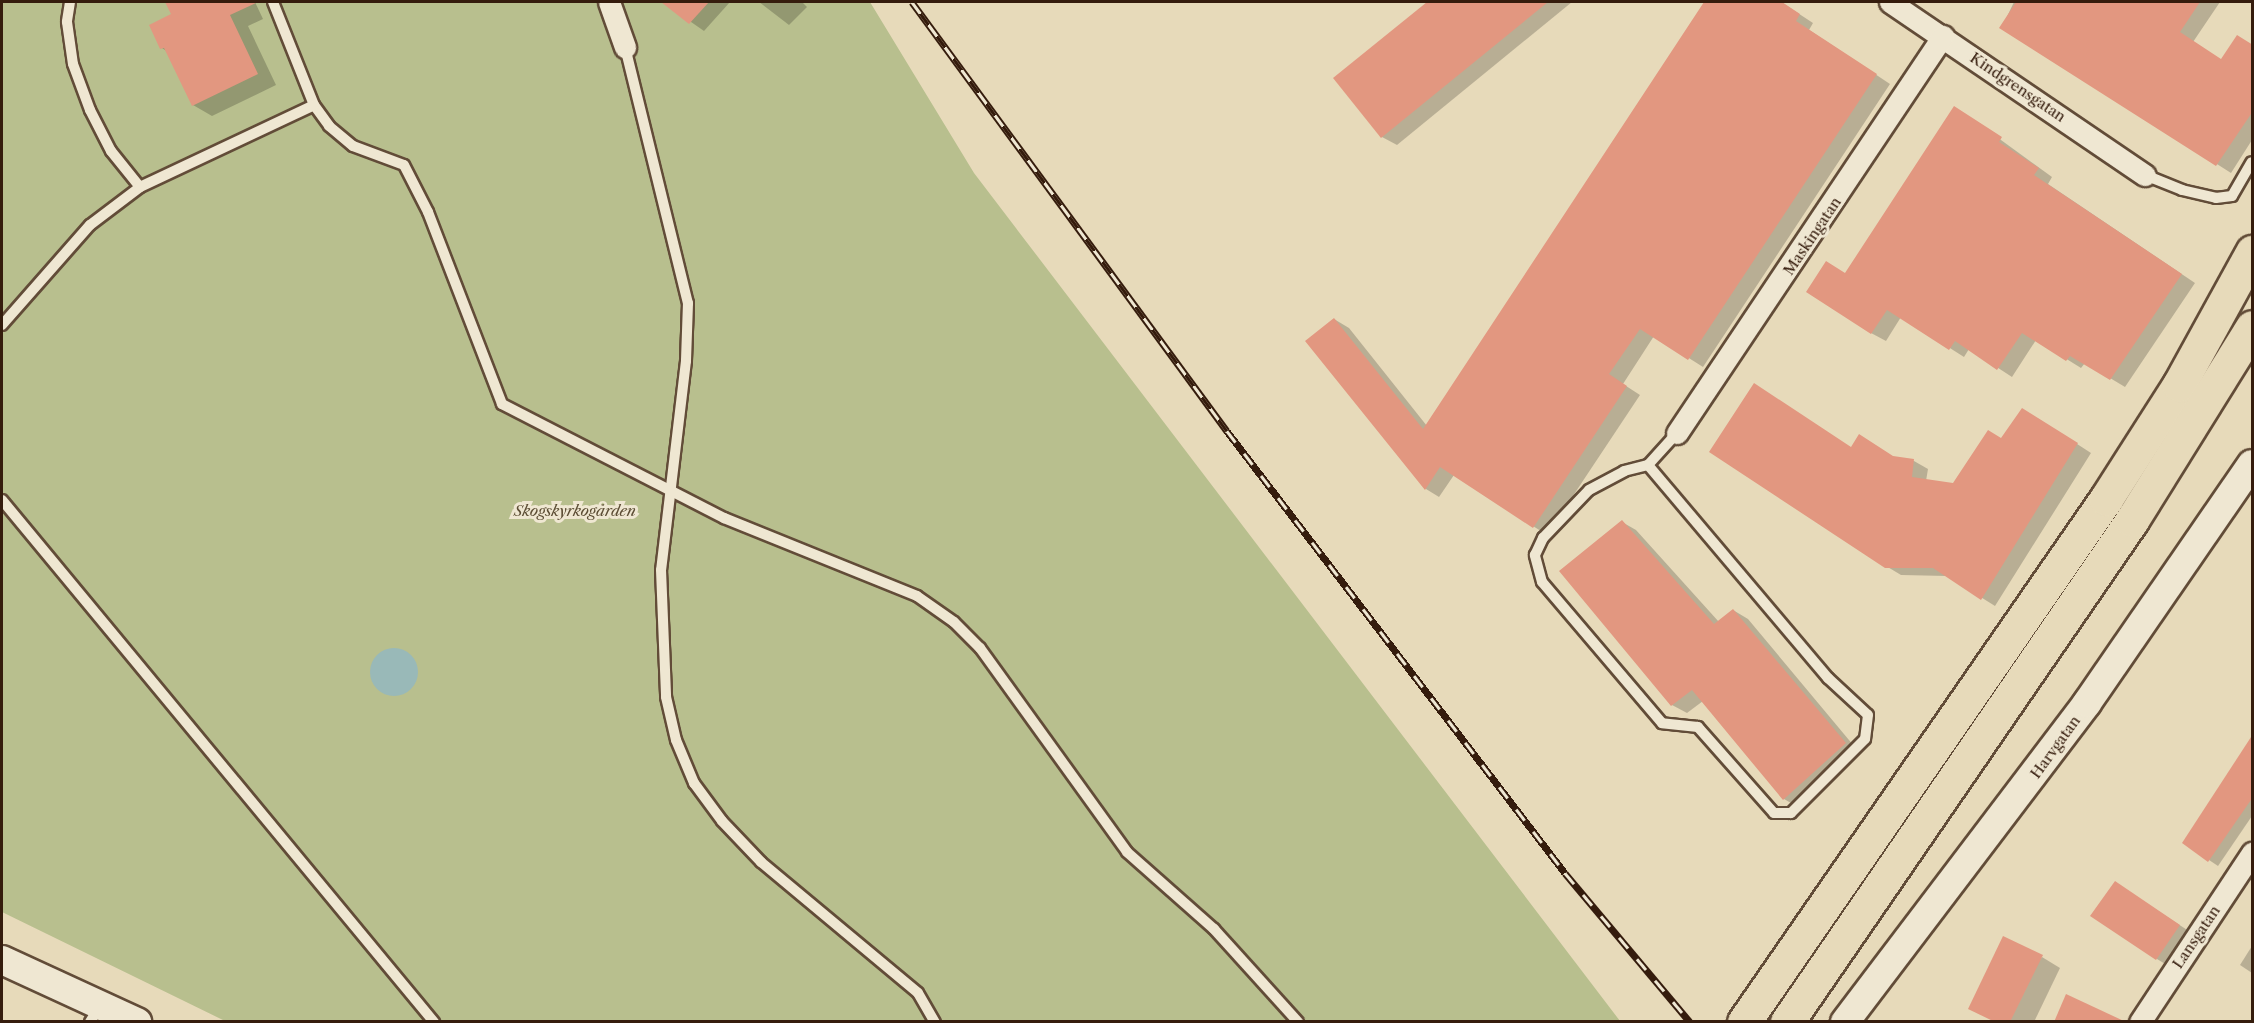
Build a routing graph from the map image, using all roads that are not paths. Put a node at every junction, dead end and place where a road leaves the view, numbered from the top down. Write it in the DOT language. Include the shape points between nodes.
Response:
graph roads {
  1 [pos="70,2"];
  2 [pos="273,2"];
  3 [pos="609,2"];
  4 [pos="1890,2"];
  5 [pos="1943,36"];
  6 [pos="625,47"];
  7 [pos="314,105"];
  8 [pos="2253,162"];
  9 [pos="2145,175"];
  10 [pos="140,187"];
  11 [pos="2253,252"];
  12 [pos="2,325"];
  13 [pos="2253,327"];
  14 [pos="1677,433"];
  15 [pos="2253,464"];
  16 [pos="1648,465"];
  17 [pos="668,489"];
  18 [pos="2,500"];
  19 [pos="2253,854"];
  20 [pos="2,960"];
  21 [pos="96,1012"];
  22 [pos="137,1022"];
  23 [pos="434,1022"];
  24 [pos="935,1022"];
  25 [pos="1298,1022"];
  26 [pos="1744,1022"];
  27 [pos="1787,1022"];
  28 [pos="1845,1022"];
  29 [pos="2140,1022"];
  1 -- 10 [label="lane" via="67,22 73,64 90,110 111,152"];
  2 -- 7 [label="lane"];
  3 -- 6 [label="street"];
  4 -- 5 [label="street, Kindgrensgatan"];
  5 -- 9 [label="street, Kindgrensgatan"];
  5 -- 14 [label="street, Maskingatan"];
  6 -- 17 [label="lane" via="688,303 686,361"];
  7 -- 10 [label="lane"];
  7 -- 17 [label="lane" via="329,126 353,146 404,165 428,212 502,405"];
  8 -- 9 [label="lane" via="2232,196 2216,198"];
  10 -- 12 [label="lane" via="90,225"];
  11 -- 26 [label="highway" via="2179,385 2106,499"];
  13 -- 27 [label="highway" via="2132,520"];
  14 -- 16 [label="lane"];
  15 -- 28 [label="street, Harvgatan" via="2087,703"];
  16 -- 16 [label="lane" via="1624,471 1589,490 1543,538 1535,555 1542,582 1662,723 1698,727 1774,813 1791,813 1865,739 1868,715 1828,678"];
  17 -- 24 [label="lane" via="661,570 666,697 676,740 694,783 722,821 761,862 918,993"];
  17 -- 25 [label="lane" via="724,518 917,596 954,622 980,648 1127,852 1214,929"];
  18 -- 23 [label="lane"];
  19 -- 29 [label="street, Lansgatan"];
  20 -- 21 [label="street"];
  21 -- 22 [label="street"];
}
